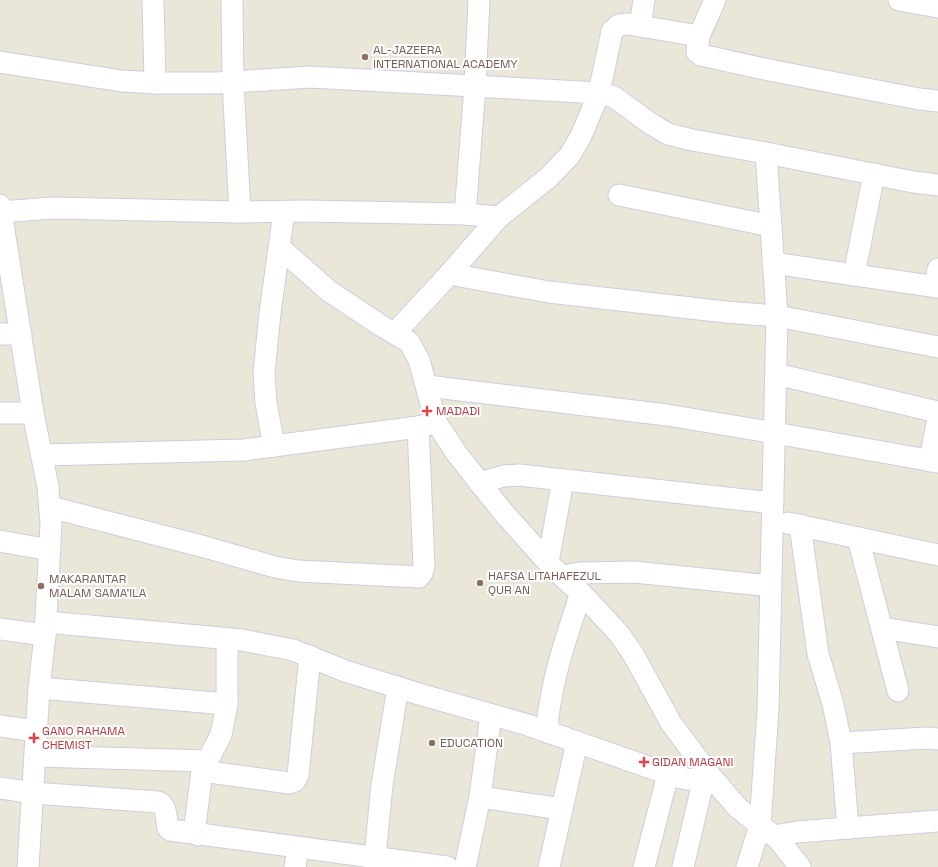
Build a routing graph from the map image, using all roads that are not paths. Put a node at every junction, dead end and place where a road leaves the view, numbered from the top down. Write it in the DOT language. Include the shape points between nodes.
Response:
graph roads {
  1 [pos="153,0"];
  2 [pos="232,0"];
  3 [pos="479,0"];
  4 [pos="644,0"];
  5 [pos="715,0"];
  6 [pos="900,0"];
  7 [pos="938,7"];
  8 [pos="640,26"];
  9 [pos="699,36"];
  10 [pos="0,62"];
  11 [pos="233,82"];
  12 [pos="155,84"];
  13 [pos="475,87"];
  14 [pos="599,93"];
  15 [pos="938,101"];
  16 [pos="766,153"];
  17 [pos="874,174"];
  18 [pos="938,186"];
  19 [pos="620,195"];
  20 [pos="0,210"];
  21 [pos="240,212"];
  22 [pos="284,212"];
  23 [pos="465,214"];
  24 [pos="499,217"];
  25 [pos="771,226"];
  26 [pos="280,248"];
  27 [pos="773,263"];
  28 [pos="450,274"];
  29 [pos="854,275"];
  30 [pos="937,281"];
  31 [pos="777,316"];
  32 [pos="395,333"];
  33 [pos="0,334"];
  34 [pos="21,334"];
  35 [pos="938,347"];
  36 [pos="776,374"];
  37 [pos="427,386"];
  38 [pos="938,412"];
  39 [pos="0,413"];
  40 [pos="34,413"];
  41 [pos="938,418"];
  42 [pos="427,424"];
  43 [pos="775,433"];
  44 [pos="274,446"];
  45 [pos="42,455"];
  46 [pos="934,461"];
  47 [pos="563,480"];
  48 [pos="479,482"];
  49 [pos="50,507"];
  50 [pos="773,511"];
  51 [pos="800,525"];
  52 [pos="858,538"];
  53 [pos="0,541"];
  54 [pos="50,550"];
  55 [pos="938,555"];
  56 [pos="556,569"];
  57 [pos="771,586"];
  58 [pos="581,593"];
  59 [pos="45,628"];
  60 [pos="882,628"];
  61 [pos="0,629"];
  62 [pos="938,637"];
  63 [pos="227,639"];
  64 [pos="310,656"];
  65 [pos="39,688"];
  66 [pos="398,688"];
  67 [pos="898,690"];
  68 [pos="227,704"];
  69 [pos="491,715"];
  70 [pos="0,726"];
  71 [pos="36,731"];
  72 [pos="547,732"];
  73 [pos="938,739"];
  74 [pos="577,742"];
  75 [pos="841,743"];
  76 [pos="35,756"];
  77 [pos="204,766"];
  78 [pos="668,774"];
  79 [pos="711,784"];
  80 [pos="0,788"];
  81 [pos="33,793"];
  82 [pos="480,797"];
  83 [pos="562,810"];
  84 [pos="938,821"];
  85 [pos="848,828"];
  86 [pos="767,831"];
  87 [pos="198,835"];
  88 [pos="297,858"];
  89 [pos="374,862"];
  90 [pos="28,867"];
  91 [pos="447,867"];
  92 [pos="465,867"];
  93 [pos="549,867"];
  94 [pos="644,867"];
  95 [pos="683,867"];
  96 [pos="747,867"];
  97 [pos="800,867"];
  1 -- 12 [label="street"];
  2 -- 11 [label="street"];
  3 -- 13 [label="street"];
  4 -- 8 [label="street"];
  5 -- 9 [label="street"];
  6 -- 7 [label="street"];
  8 -- 9 [label="street"];
  8 -- 14 [label="street" via="619,25 612,31"];
  9 -- 15 [label="street" via="697,52 701,55"];
  10 -- 12 [label="street"];
  11 -- 12 [label="street"];
  11 -- 13 [label="street" via="310,77"];
  11 -- 21 [label="street"];
  13 -- 14 [label="street"];
  13 -- 23 [label="street"];
  14 -- 16 [label="street" via="614,97 668,134"];
  14 -- 24 [label="street" via="570,155 549,177"];
  16 -- 17 [label="street"];
  16 -- 25 [label="street"];
  17 -- 18 [label="street"];
  17 -- 29 [label="street"];
  19 -- 25 [label="street"];
  20 -- 21 [label="street" via="52,208"];
  20 -- 34 [label="street"];
  21 -- 22 [label="street"];
  22 -- 23 [label="street"];
  22 -- 26 [label="street"];
  23 -- 24 [label="street"];
  24 -- 28 [label="street"];
  25 -- 27 [label="street"];
  26 -- 32 [label="street" via="329,291"];
  26 -- 44 [label="street" via="264,373 266,403"];
  27 -- 29 [label="street"];
  27 -- 31 [label="street"];
  28 -- 31 [label="street" via="549,292"];
  28 -- 32 [label="street"];
  29 -- 30 [label="street"];
  31 -- 35 [label="street"];
  31 -- 36 [label="street"];
  32 -- 37 [label="street" via="409,342 419,360"];
  33 -- 34 [label="street"];
  34 -- 40 [label="street"];
  36 -- 38 [label="street"];
  36 -- 43 [label="street"];
  37 -- 42 [label="street"];
  37 -- 43 [label="street" via="667,415"];
  39 -- 40 [label="street"];
  40 -- 45 [label="street"];
  41 -- 46 [label="street"];
  42 -- 44 [label="street"];
  42 -- 48 [label="street" via="457,454"];
  42 -- 49 [label="street" via="424,566 419,577 298,571 275,567"];
  43 -- 46 [label="street"];
  43 -- 50 [label="street"];
  44 -- 45 [label="street" via="244,450"];
  45 -- 49 [label="street"];
  47 -- 48 [label="street" via="520,475"];
  47 -- 50 [label="street"];
  47 -- 56 [label="street"];
  48 -- 56 [label="street"];
  49 -- 54 [label="street"];
  50 -- 51 [label="street"];
  50 -- 57 [label="street"];
  51 -- 52 [label="street"];
  51 -- 75 [label="street" via="818,654 833,704"];
  52 -- 55 [label="street"];
  52 -- 60 [label="street"];
  53 -- 54 [label="street"];
  54 -- 59 [label="street"];
  56 -- 57 [label="street" via="580,573 634,572"];
  56 -- 58 [label="street"];
  57 -- 86 [label="street"];
  58 -- 72 [label="street" via="554,683"];
  58 -- 79 [label="street" via="620,635 633,654 671,723"];
  59 -- 61 [label="street"];
  59 -- 63 [label="street"];
  59 -- 65 [label="street"];
  60 -- 62 [label="street"];
  60 -- 67 [label="street"];
  63 -- 64 [label="street" via="293,650"];
  63 -- 68 [label="street"];
  64 -- 66 [label="street" via="345,671"];
  64 -- 77 [label="street" via="298,775 295,781 289,783"];
  65 -- 68 [label="street"];
  65 -- 71 [label="street"];
  66 -- 69 [label="street"];
  66 -- 89 [label="street" via="382,785"];
  68 -- 77 [label="street" via="221,734"];
  69 -- 72 [label="street"];
  69 -- 82 [label="street"];
  70 -- 71 [label="street"];
  71 -- 76 [label="street"];
  72 -- 74 [label="street"];
  73 -- 75 [label="street" via="912,738"];
  74 -- 78 [label="street"];
  74 -- 83 [label="street"];
  75 -- 85 [label="street"];
  76 -- 77 [label="street"];
  76 -- 81 [label="street"];
  77 -- 87 [label="street" via="195,825"];
  78 -- 79 [label="street"];
  78 -- 94 [label="street"];
  79 -- 86 [label="street"];
  79 -- 95 [label="street"];
  80 -- 81 [label="street"];
  81 -- 87 [label="street" via="162,803 170,830"];
  81 -- 90 [label="street"];
  82 -- 83 [label="street"];
  82 -- 92 [label="street"];
  83 -- 93 [label="street"];
  84 -- 85 [label="street"];
  85 -- 86 [label="street" via="797,832"];
  86 -- 96 [label="street"];
  86 -- 97 [label="street" via="778,839"];
  87 -- 88 [label="street"];
  88 -- 89 [label="street"];
  89 -- 91 [label="street"];
}
